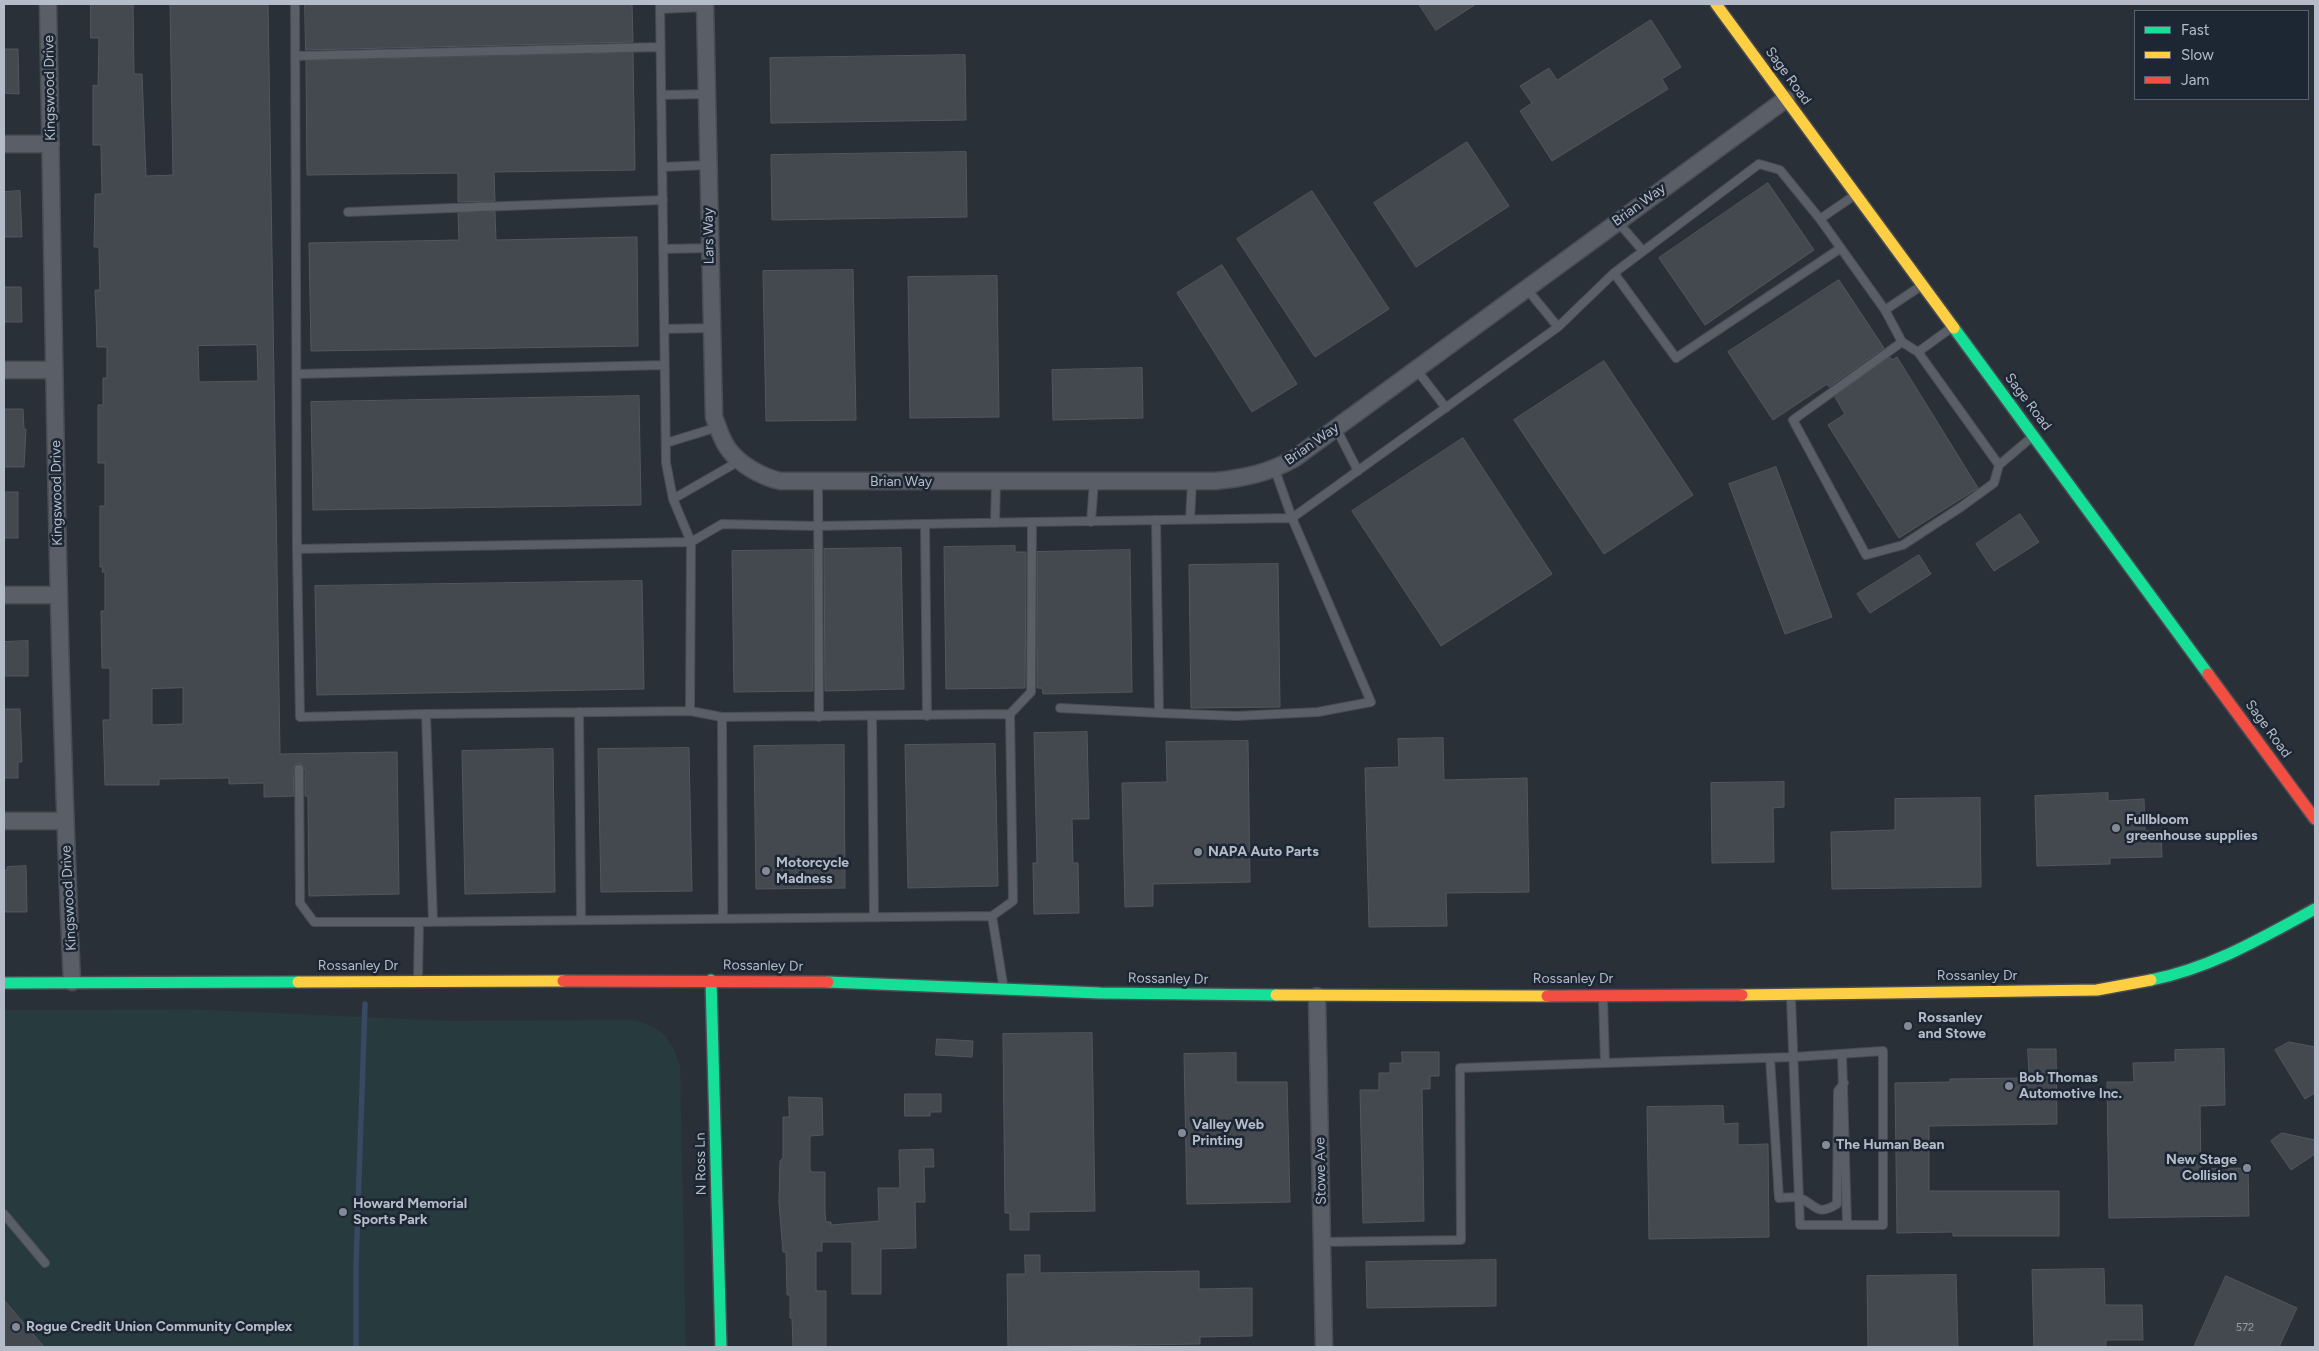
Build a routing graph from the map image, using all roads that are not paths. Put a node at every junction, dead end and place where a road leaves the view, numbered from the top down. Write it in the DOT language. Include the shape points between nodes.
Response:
graph roads {
  1 [pos="48,4"];
  2 [pos="295,4"];
  3 [pos="1716,4"];
  4 [pos="705,5"];
  5 [pos="660,6"];
  6 [pos="660,47"];
  7 [pos="295,56"];
  8 [pos="707,94"];
  9 [pos="661,95"];
  10 [pos="1786,99"];
  11 [pos="4,144"];
  12 [pos="51,144"];
  13 [pos="708,165"];
  14 [pos="662,167"];
  15 [pos="1856,194"];
  16 [pos="663,200"];
  17 [pos="348,212"];
  18 [pos="1820,219"];
  19 [pos="1617,221"];
  20 [pos="710,248"];
  21 [pos="1841,248"];
  22 [pos="663,249"];
  23 [pos="1643,251"];
  24 [pos="1614,273"];
  25 [pos="1923,285"];
  26 [pos="1526,288"];
  27 [pos="1885,310"];
  28 [pos="1952,327"];
  29 [pos="711,328"];
  30 [pos="1558,328"];
  31 [pos="664,329"];
  32 [pos="1902,342"];
  33 [pos="1918,352"];
  34 [pos="665,365"];
  35 [pos="1416,369"];
  36 [pos="4,370"];
  37 [pos="54,370"];
  38 [pos="297,374"];
  39 [pos="1446,408"];
  40 [pos="718,427"];
  41 [pos="1336,428"];
  42 [pos="2034,436"];
  43 [pos="666,443"];
  44 [pos="741,460"];
  45 [pos="1999,465"];
  46 [pos="1275,470"];
  47 [pos="1358,471"];
  48 [pos="1094,481"];
  49 [pos="1192,481"];
  50 [pos="818,482"];
  51 [pos="996,482"];
  52 [pos="673,499"];
  53 [pos="1292,518"];
  54 [pos="1156,520"];
  55 [pos="1190,520"];
  56 [pos="1032,522"];
  57 [pos="1091,522"];
  58 [pos="995,523"];
  59 [pos="925,524"];
  60 [pos="817,526"];
  61 [pos="691,542"];
  62 [pos="297,549"];
  63 [pos="4,595"];
  64 [pos="59,595"];
  65 [pos="1060,708"];
  66 [pos="690,711"];
  67 [pos="579,712"];
  68 [pos="1159,713"];
  69 [pos="426,714"];
  70 [pos="1010,714"];
  71 [pos="927,716"];
  72 [pos="722,717"];
  73 [pos="819,717"];
  74 [pos="872,717"];
  75 [pos="299,769"];
  76 [pos="2315,819"];
  77 [pos="4,821"];
  78 [pos="65,821"];
  79 [pos="2315,909"];
  80 [pos="992,916"];
  81 [pos="874,917"];
  82 [pos="723,918"];
  83 [pos="581,919"];
  84 [pos="419,922"];
  85 [pos="433,922"];
  86 [pos="711,980"];
  87 [pos="418,981"];
  88 [pos="72,982"];
  89 [pos="4,983"];
  90 [pos="1003,989"];
  91 [pos="1602,994"];
  92 [pos="1790,995"];
  93 [pos="1317,996"];
  94 [pos="1842,1054"];
  95 [pos="1794,1057"];
  96 [pos="1770,1058"];
  97 [pos="1605,1064"];
  98 [pos="1844,1083"];
  99 [pos="1800,1198"];
  100 [pos="4,1214"];
  101 [pos="1848,1225"];
  102 [pos="1322,1242"];
  103 [pos="45,1262"];
  104 [pos="721,1347"];
  105 [pos="1324,1347"];
  1 -- 12 [label="street, Kingswood Drive"];
  2 -- 7 [label="lane"];
  3 -- 10 [label="main road, Sage Road"];
  4 -- 5 [label="lane"];
  4 -- 8 [label="street, Lars Way"];
  5 -- 6 [label="lane"];
  6 -- 7 [label="lane"];
  6 -- 9 [label="lane"];
  7 -- 38 [label="lane"];
  8 -- 9 [label="lane"];
  8 -- 13 [label="street, Lars Way"];
  9 -- 14 [label="lane"];
  10 -- 15 [label="main road, Sage Road"];
  10 -- 19 [label="street, Brian Way"];
  11 -- 12 [label="street"];
  12 -- 37 [label="street, Kingswood Drive"];
  13 -- 14 [label="lane"];
  13 -- 20 [label="street, Lars Way"];
  14 -- 16 [label="lane"];
  15 -- 18 [label="lane"];
  15 -- 25 [label="main road, Sage Road"];
  16 -- 17 [label="lane"];
  16 -- 22 [label="lane"];
  18 -- 21 [label="lane"];
  18 -- 23 [label="lane" via="1780,170 1758,164"];
  19 -- 23 [label="lane"];
  19 -- 26 [label="street, Brian Way"];
  20 -- 22 [label="lane"];
  20 -- 29 [label="street, Lars Way"];
  21 -- 24 [label="lane" via="1676,358"];
  21 -- 27 [label="lane"];
  22 -- 31 [label="lane"];
  23 -- 24 [label="lane"];
  24 -- 30 [label="lane"];
  25 -- 27 [label="lane"];
  25 -- 28 [label="main road, Sage Road"];
  26 -- 30 [label="lane"];
  26 -- 35 [label="street, Brian Way"];
  27 -- 32 [label="lane"];
  28 -- 33 [label="lane"];
  28 -- 42 [label="main road, Sage Road"];
  29 -- 31 [label="lane"];
  29 -- 40 [label="street, Lars Way" via="712,396"];
  30 -- 39 [label="lane"];
  31 -- 34 [label="lane"];
  32 -- 33 [label="lane"];
  32 -- 45 [label="lane" via="1792,420 1866,556 1903,545 1961,507 1994,483"];
  33 -- 45 [label="lane"];
  34 -- 38 [label="lane"];
  34 -- 43 [label="lane"];
  35 -- 39 [label="lane"];
  35 -- 41 [label="street, Brian Way"];
  36 -- 37 [label="street"];
  37 -- 64 [label="street, Kingswood Drive"];
  38 -- 62 [label="lane"];
  39 -- 47 [label="lane"];
  40 -- 43 [label="lane"];
  40 -- 44 [label="street, Lars Way" via="728,448"];
  41 -- 46 [label="street, Brian Way"];
  41 -- 47 [label="lane"];
  42 -- 45 [label="lane"];
  42 -- 76 [label="main road, Sage Road"];
  43 -- 52 [label="lane"];
  44 -- 50 [label="street, Brian Way" via="765,478 780,482"];
  44 -- 52 [label="lane"];
  46 -- 49 [label="street, Brian Way" via="1239,479"];
  46 -- 53 [label="lane"];
  47 -- 53 [label="lane"];
  48 -- 49 [label="street, Brian Way"];
  48 -- 51 [label="street, Brian Way"];
  48 -- 57 [label="lane"];
  49 -- 55 [label="lane"];
  50 -- 51 [label="street, Brian Way"];
  50 -- 60 [label="lane"];
  51 -- 58 [label="lane"];
  52 -- 61 [label="lane"];
  53 -- 55 [label="lane"];
  53 -- 68 [label="lane" via="1371,702 1318,712 1236,716"];
  54 -- 55 [label="lane"];
  54 -- 57 [label="lane"];
  54 -- 68 [label="lane"];
  56 -- 57 [label="lane"];
  56 -- 58 [label="lane"];
  56 -- 70 [label="lane" via="1031,692"];
  58 -- 59 [label="lane"];
  59 -- 60 [label="lane"];
  59 -- 71 [label="lane"];
  60 -- 61 [label="lane" via="722,524"];
  60 -- 73 [label="lane"];
  61 -- 62 [label="lane"];
  61 -- 66 [label="lane"];
  62 -- 69 [label="lane" via="300,717"];
  63 -- 64 [label="street"];
  64 -- 78 [label="street, Kingswood Drive"];
  65 -- 68 [label="lane"];
  66 -- 67 [label="lane"];
  66 -- 72 [label="lane"];
  67 -- 69 [label="lane"];
  67 -- 83 [label="lane"];
  69 -- 85 [label="lane"];
  70 -- 71 [label="lane"];
  70 -- 80 [label="lane" via="1013,901"];
  71 -- 74 [label="lane"];
  72 -- 73 [label="lane"];
  72 -- 82 [label="lane"];
  73 -- 74 [label="lane"];
  74 -- 81 [label="lane"];
  75 -- 84 [label="lane" via="300,903 314,922"];
  77 -- 78 [label="street"];
  78 -- 88 [label="street, Kingswood Drive"];
  79 -- 92 [label="main road, Rossanley Dr" via="2224,958 2171,976 2097,990"];
  80 -- 81 [label="lane"];
  80 -- 90 [label="lane"];
  81 -- 82 [label="lane"];
  82 -- 83 [label="lane"];
  83 -- 85 [label="lane"];
  84 -- 85 [label="lane"];
  84 -- 87 [label="lane"];
  86 -- 87 [label="main road, Rossanley Dr"];
  86 -- 90 [label="main road, Rossanley Dr" via="891,983"];
  86 -- 104 [label="main road, N Ross Ln"];
  87 -- 88 [label="main road, Rossanley Dr"];
  88 -- 89 [label="main road, Rossanley Dr"];
  90 -- 93 [label="main road, Rossanley Dr"];
  91 -- 92 [label="main road, Rossanley Dr"];
  91 -- 93 [label="main road, Rossanley Dr"];
  91 -- 97 [label="lane"];
  92 -- 95 [label="lane"];
  93 -- 102 [label="street, Stowe Ave"];
  94 -- 95 [label="lane"];
  94 -- 98 [label="lane"];
  94 -- 101 [label="lane" via="1883,1051 1883,1225"];
  95 -- 96 [label="lane"];
  95 -- 99 [label="lane"];
  96 -- 97 [label="lane"];
  96 -- 99 [label="lane" via="1780,1198"];
  97 -- 102 [label="lane" via="1460,1068 1461,1240"];
  98 -- 99 [label="lane" via="1838,1091 1837,1204 1828,1210 1814,1209"];
  98 -- 101 [label="lane"];
  99 -- 101 [label="lane" via="1800,1224"];
  100 -- 103 [label="lane"];
  102 -- 105 [label="street, Stowe Ave"];
}
